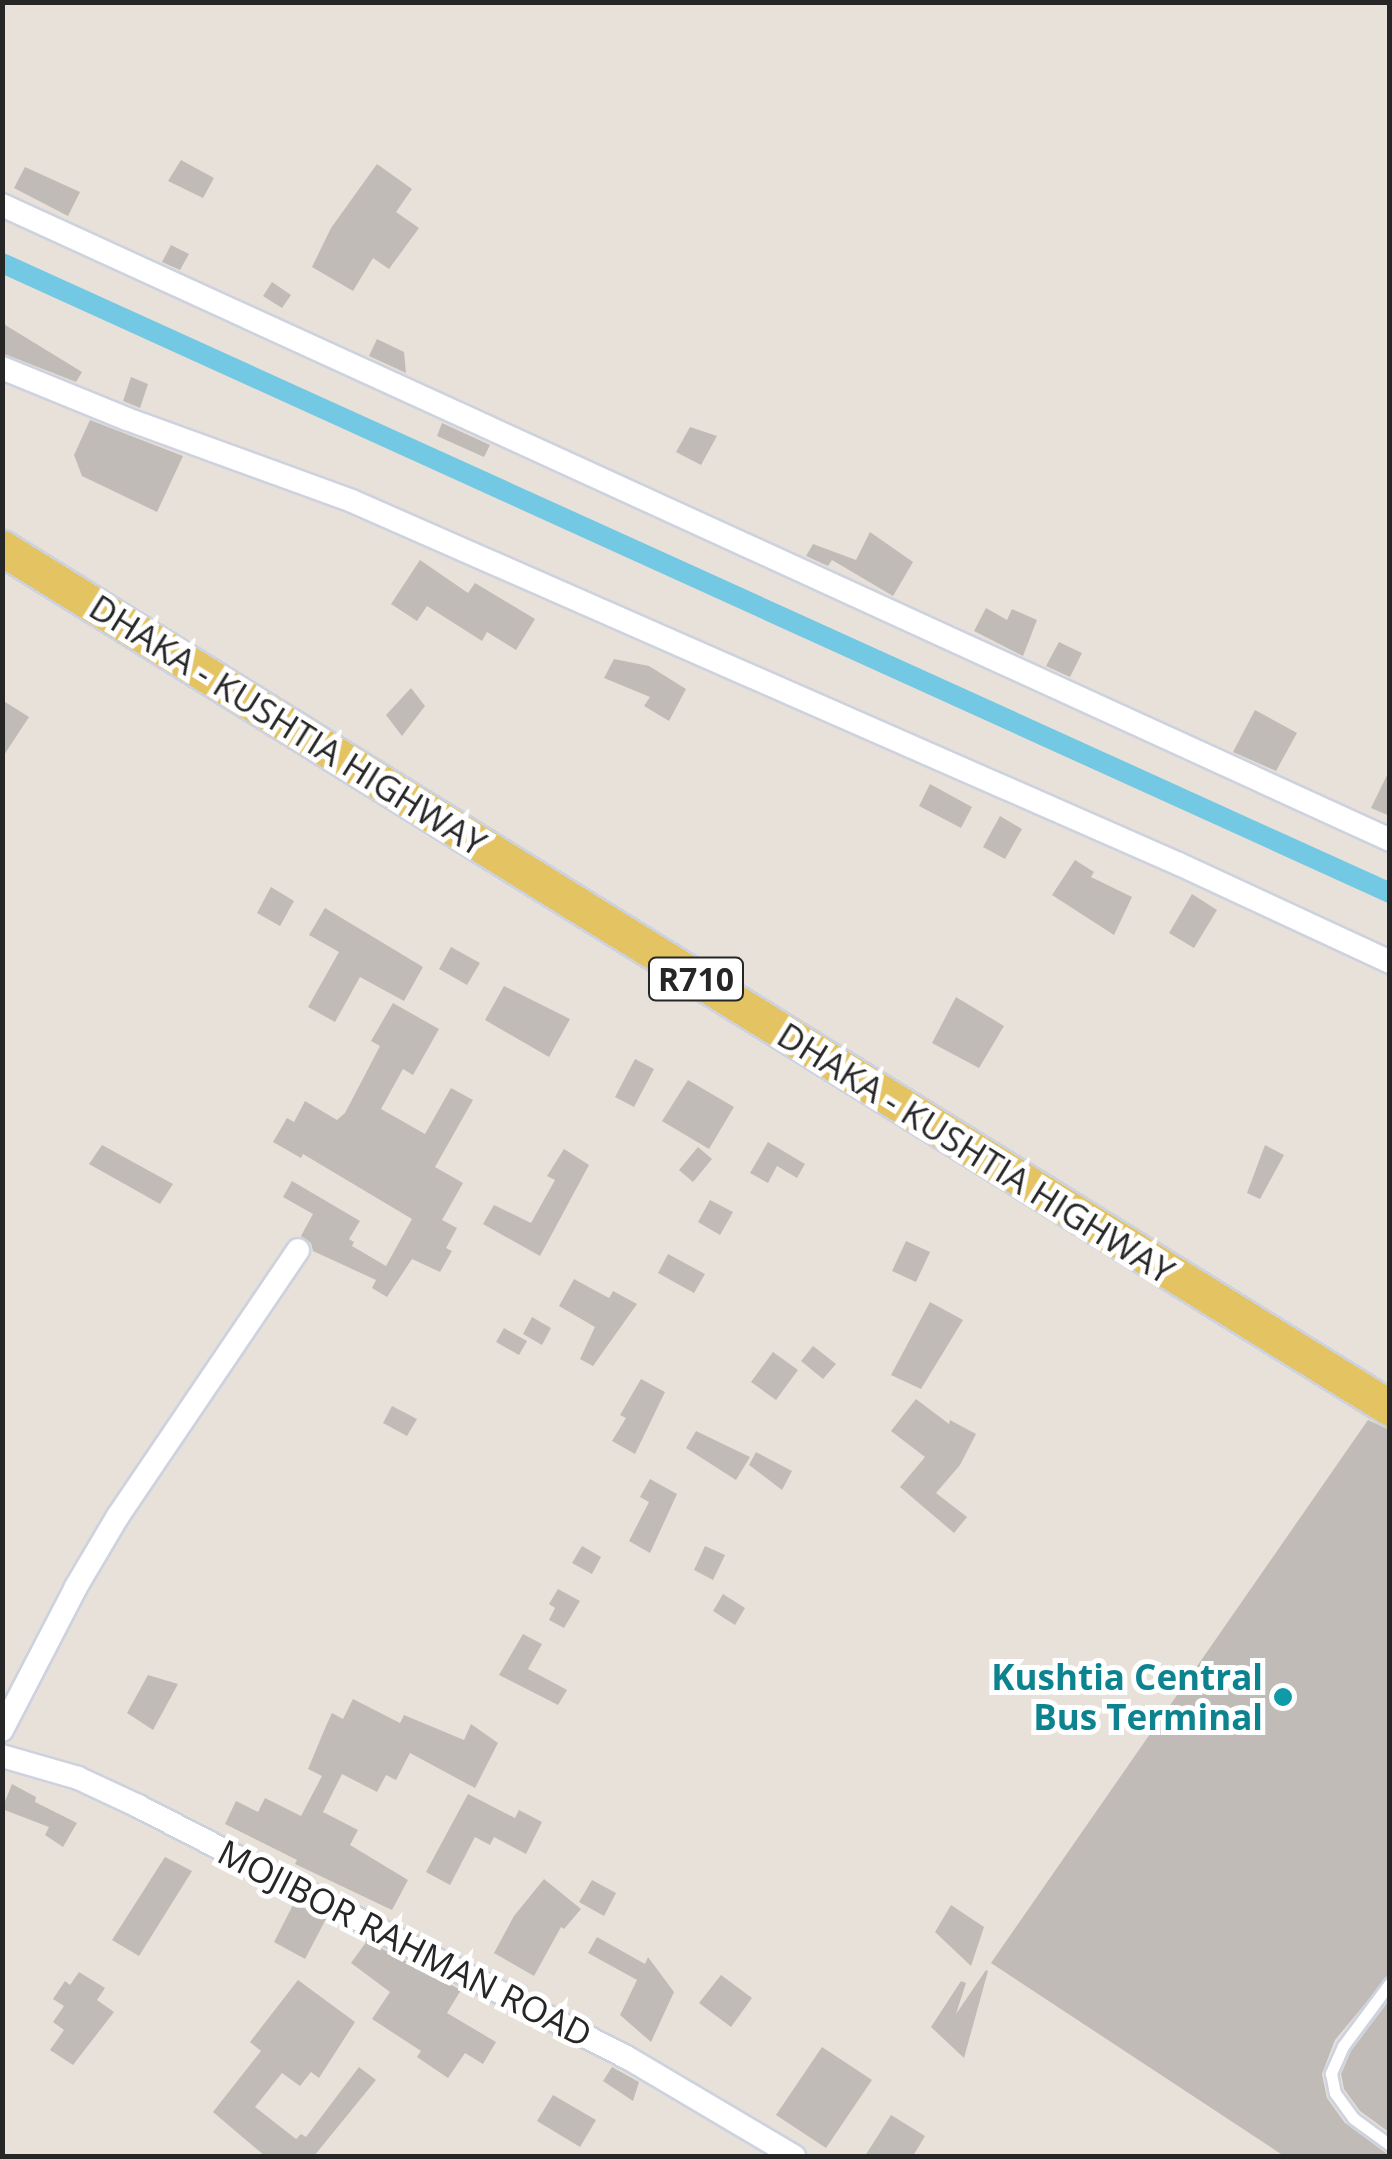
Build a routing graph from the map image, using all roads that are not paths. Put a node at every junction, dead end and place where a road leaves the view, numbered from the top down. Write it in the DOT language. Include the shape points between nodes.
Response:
graph roads {
  1 [pos="2,205"];
  2 [pos="2,368"];
  3 [pos="2,548"];
  4 [pos="1390,840"];
  5 [pos="1390,962"];
  6 [pos="298,1250"];
  7 [pos="1390,1408"];
  8 [pos="2,1730"];
  9 [pos="2,1756"];
  10 [pos="1390,1983"];
  11 [pos="1390,2145"];
  12 [pos="794,2156"];
  1 -- 4 [label="street"];
  2 -- 5 [label="street" via="352,502"];
  3 -- 7 [label="main road, DHAKA - KUSHTIA HIGHWAY / R710"];
  6 -- 8 [label="street" via="118,1516"];
  9 -- 12 [label="street, MOJIBOR RAHMAN ROAD" via="78,1778 173,1824 628,2058"];
  10 -- 11 [label="lane" via="1331,2073 1335,2093 1354,2118"];
}
